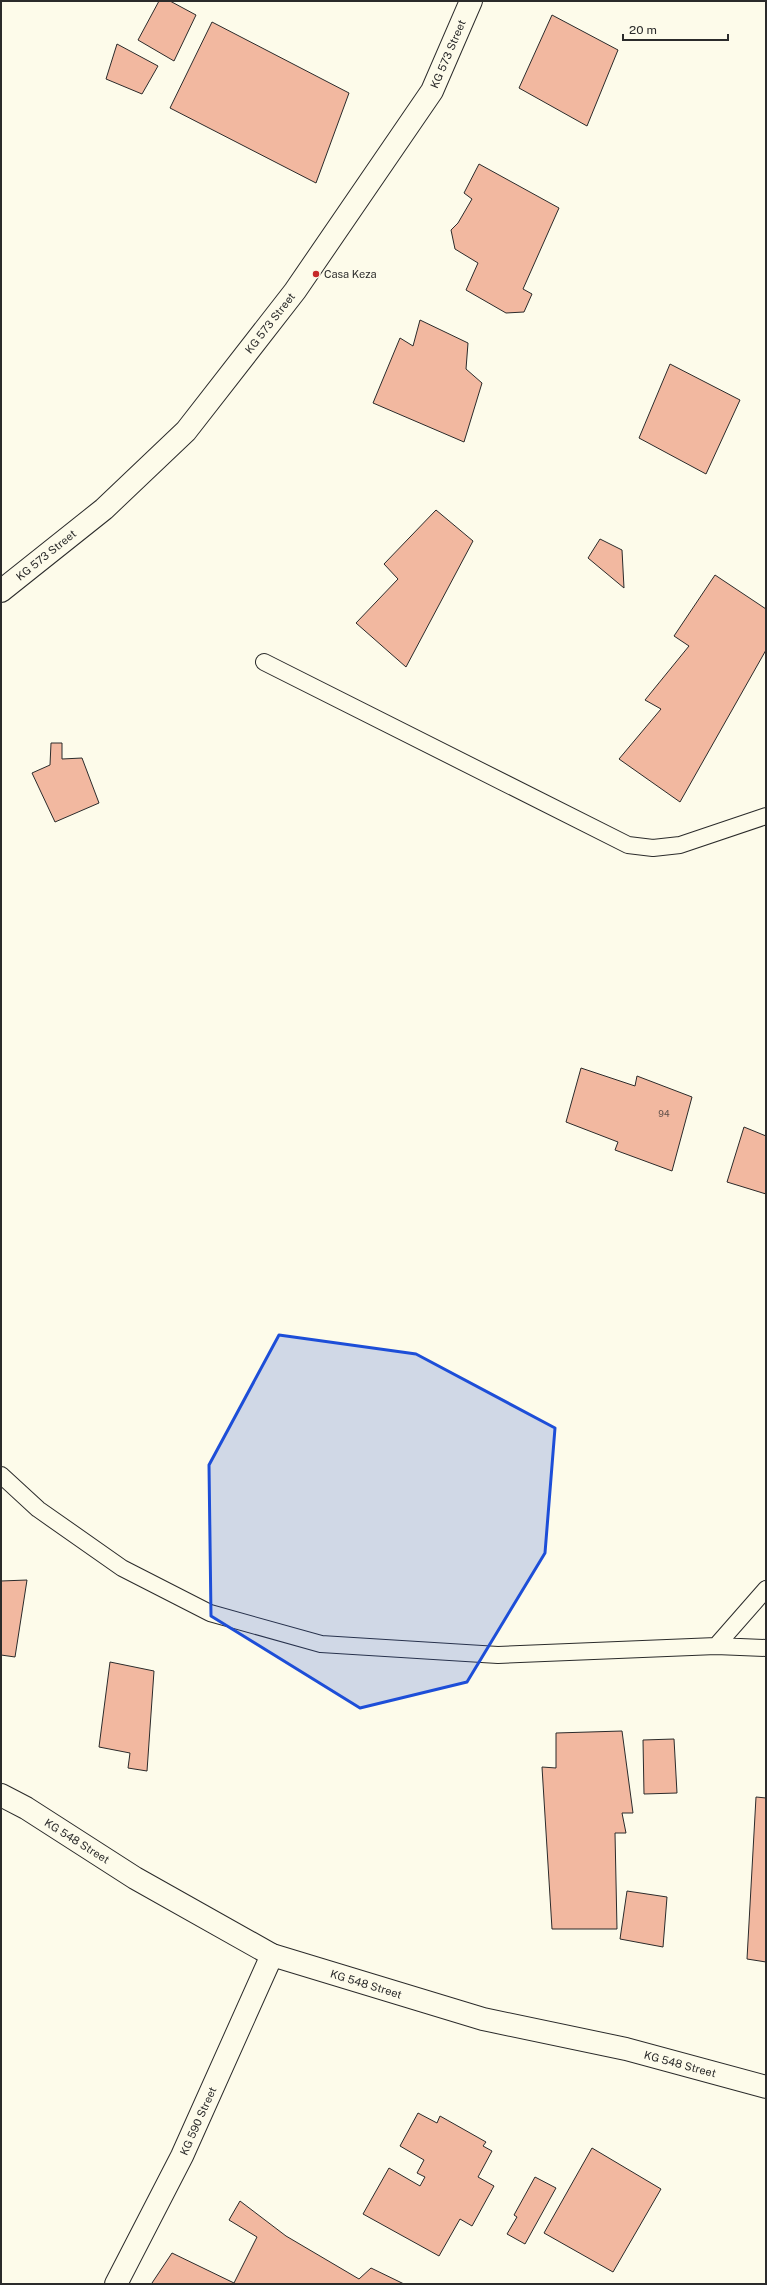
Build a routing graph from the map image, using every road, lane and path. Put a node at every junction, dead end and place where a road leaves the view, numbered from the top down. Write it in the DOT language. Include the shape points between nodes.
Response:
graph roads {
  1 [pos="471,1"];
  2 [pos="1,591"];
  3 [pos="264,662"];
  4 [pos="766,816"];
  5 [pos="1,1475"];
  6 [pos="766,1589"];
  7 [pos="716,1646"];
  8 [pos="766,1648"];
  9 [pos="1,1795"];
  10 [pos="272,1955"];
  11 [pos="766,2087"];
  12 [pos="116,2284"];
  1 -- 2 [label="street, KG 573 Street" via="432,92 295,291 186,430 104,509"];
  3 -- 4 [label="lane" via="628,845 654,848 680,845"];
  5 -- 7 [label="lane" via="38,1509 122,1568 210,1613 321,1644 498,1655"];
  6 -- 7 [label="lane"];
  7 -- 8 [label="lane"];
  9 -- 10 [label="street, KG 548 Street" via="26,1808 135,1878"];
  10 -- 11 [label="street, KG 548 Street" via="483,2019 626,2049"];
  10 -- 12 [label="street, KG 590 Street" via="182,2156"];
}
